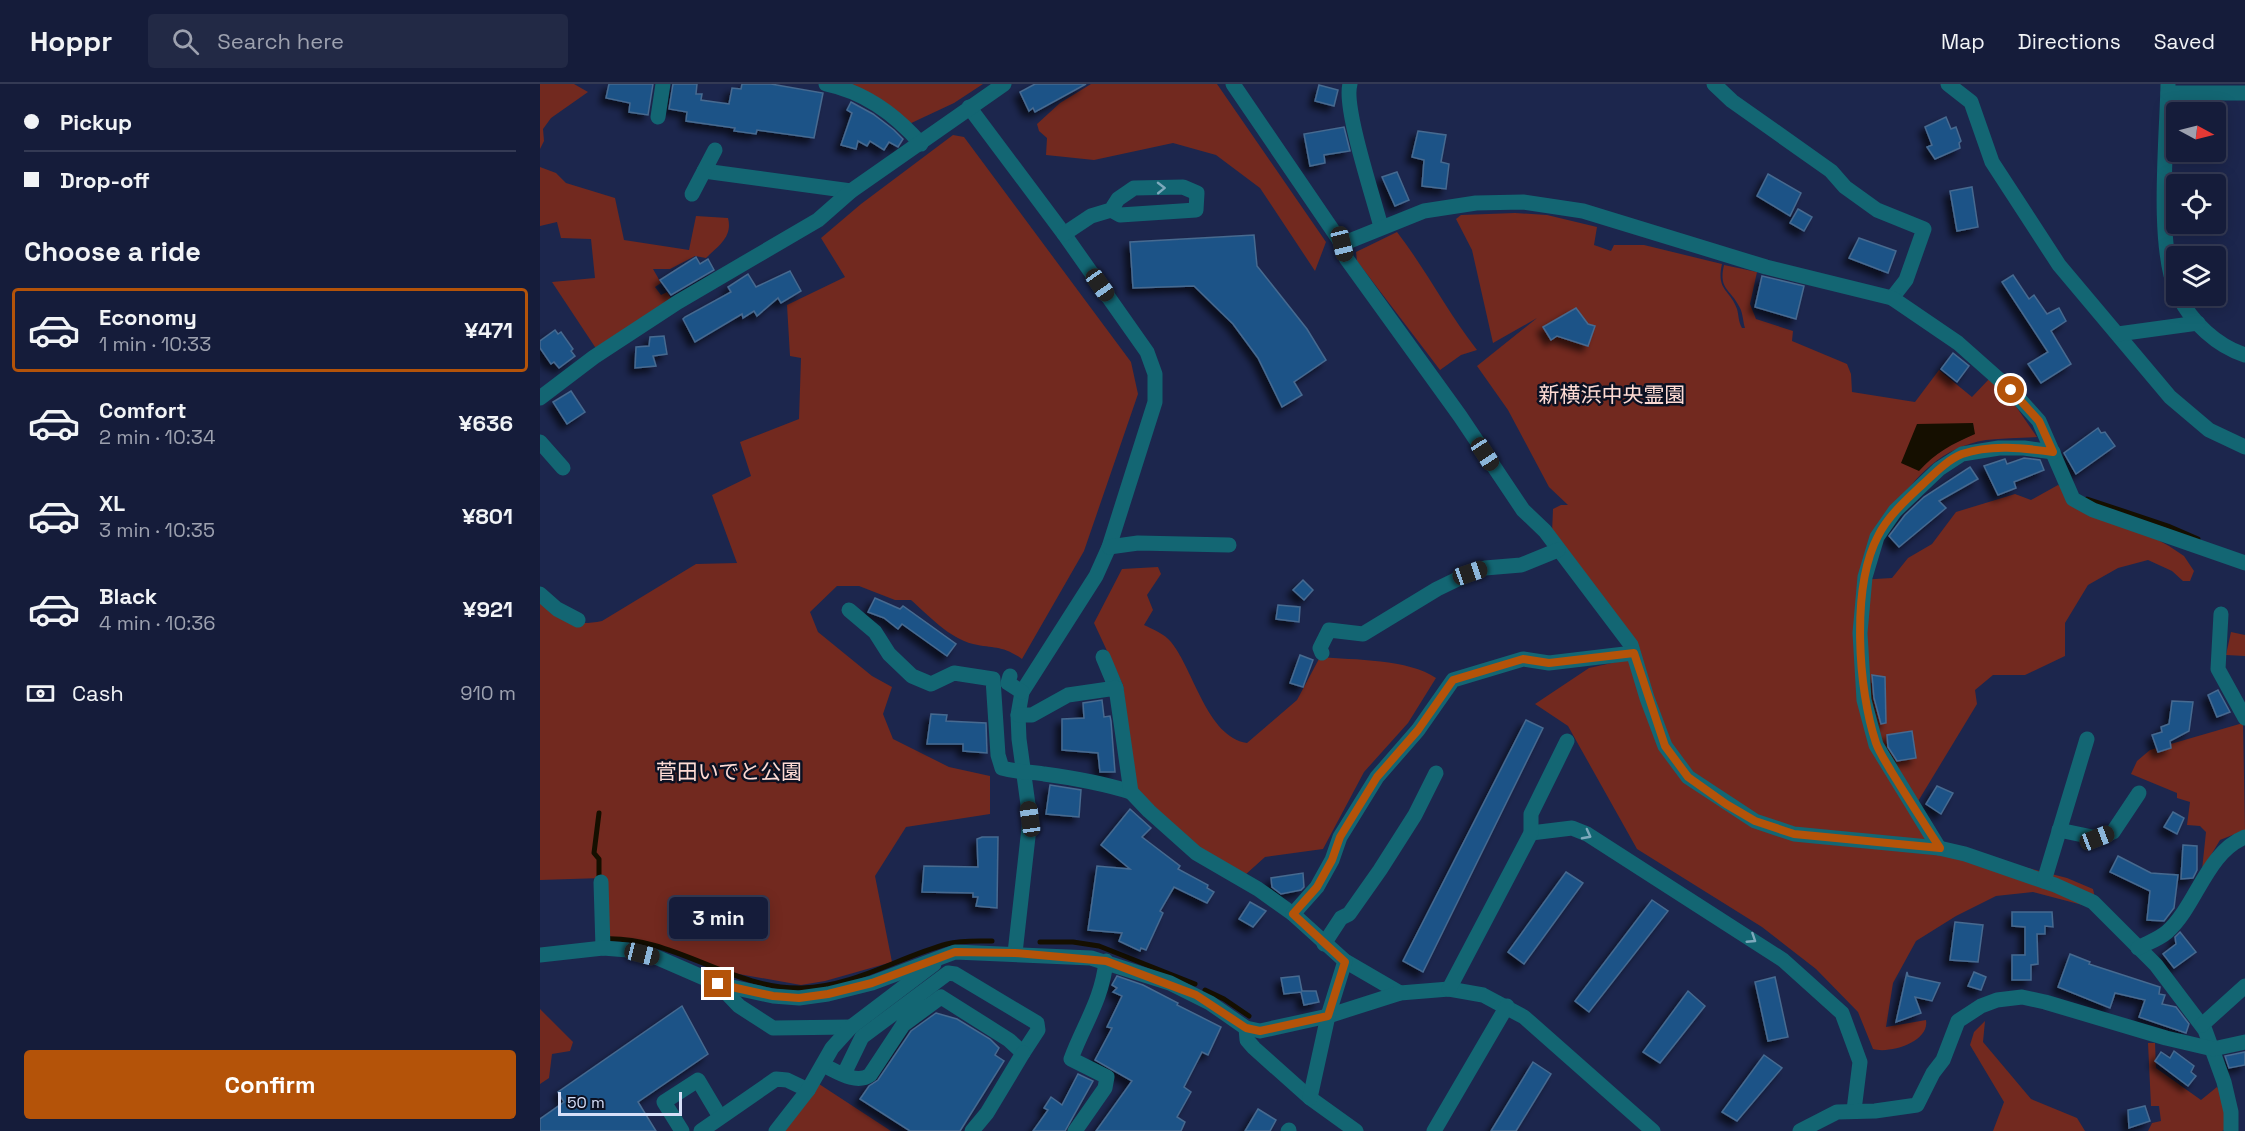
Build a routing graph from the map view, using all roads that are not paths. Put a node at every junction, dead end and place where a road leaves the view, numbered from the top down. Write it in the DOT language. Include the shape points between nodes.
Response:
graph roads {
  1 [pos="663,84"];
  2 [pos="826,84"];
  3 [pos="1004,84"];
  4 [pos="1233,84"];
  5 [pos="1350,84"];
  6 [pos="1714,84"];
  7 [pos="1948,84"];
  8 [pos="2168,88"];
  9 [pos="2245,93"];
  10 [pos="969,107"];
  11 [pos="658,117"];
  12 [pos="921,144"];
  13 [pos="715,150"];
  14 [pos="704,171"];
  15 [pos="851,191"];
  16 [pos="692,194"];
  17 [pos="1111,210"];
  18 [pos="1381,227"];
  19 [pos="1064,234"];
  20 [pos="1342,244"];
  21 [pos="2167,246"];
  22 [pos="1892,298"];
  23 [pos="2186,306"];
  24 [pos="2198,323"];
  25 [pos="2118,334"];
  26 [pos="2245,355"];
  27 [pos="540,398"];
  28 [pos="540,441"];
  29 [pos="2245,447"];
  30 [pos="2053,452"];
  31 [pos="563,468"];
  32 [pos="1228,545"];
  33 [pos="1109,547"];
  34 [pos="1558,550"];
  35 [pos="2245,564"];
  36 [pos="540,594"];
  37 [pos="849,610"];
  38 [pos="2221,614"];
  39 [pos="578,620"];
  40 [pos="1363,634"];
  41 [pos="1381,638"];
  42 [pos="1322,653"];
  43 [pos="1634,653"];
  44 [pos="1103,657"];
  45 [pos="1010,676"];
  46 [pos="1116,688"];
  47 [pos="1022,692"];
  48 [pos="1018,715"];
  49 [pos="2245,718"];
  50 [pos="2087,739"];
  51 [pos="1567,741"];
  52 [pos="1436,773"];
  53 [pos="1023,774"];
  54 [pos="1131,792"];
  55 [pos="2139,793"];
  56 [pos="2059,830"];
  57 [pos="1531,833"];
  58 [pos="2245,837"];
  59 [pos="1940,848"];
  60 [pos="2044,881"];
  61 [pos="601,882"];
  62 [pos="1293,914"];
  63 [pos="1324,944"];
  64 [pos="603,948"];
  65 [pos="2138,948"];
  66 [pos="1015,953"];
  67 [pos="540,955"];
  68 [pos="940,957"];
  69 [pos="1106,961"];
  70 [pos="1345,962"];
  71 [pos="718,984"];
  72 [pos="2245,986"];
  73 [pos="1449,989"];
  74 [pos="1400,993"];
  75 [pos="1507,1006"];
  76 [pos="1328,1016"];
  77 [pos="2202,1025"];
  78 [pos="851,1027"];
  79 [pos="1246,1028"];
  80 [pos="2245,1042"];
  81 [pos="2213,1049"];
  82 [pos="1023,1053"];
  83 [pos="822,1065"];
  84 [pos="844,1074"];
  85 [pos="808,1090"];
  86 [pos="1310,1098"];
  87 [pos="1854,1110"];
  88 [pos="720,1118"];
  89 [pos="682,1131"];
  90 [pos="701,1131"];
  91 [pos="776,1131"];
  92 [pos="972,1131"];
  93 [pos="1075,1131"];
  94 [pos="1356,1131"];
  95 [pos="1434,1131"];
  96 [pos="1653,1131"];
  97 [pos="1800,1131"];
  98 [pos="2231,1131"];
  1 -- 11 [label="street"];
  2 -- 12 [label="street" via="847,88 871,100"];
  3 -- 10 [label="street"];
  4 -- 20 [label="street"];
  5 -- 18 [label="street" via="1352,115"];
  6 -- 22 [label="street" via="1877,210 1924,229 1906,280"];
  7 -- 25 [label="street" via="1971,102 1992,162 2059,265"];
  8 -- 9 [label="street"];
  8 -- 21 [label="street"];
  10 -- 12 [label="street"];
  10 -- 19 [label="street"];
  12 -- 15 [label="street"];
  13 -- 14 [label="street"];
  14 -- 15 [label="street"];
  14 -- 16 [label="street"];
  15 -- 27 [label="street" via="818,220 678,302"];
  17 -- 17 [label="street, one-way" via="1118,199 1134,188 1183,188 1197,193 1196,210 1120,215"];
  17 -- 19 [label="street" via="1091,216"];
  18 -- 20 [label="street"];
  18 -- 22 [label="street" via="1424,211 1476,203 1523,202 1582,211 1766,267"];
  19 -- 33 [label="street" via="1147,352 1155,374 1155,402"];
  20 -- 34 [label="street" via="1346,258 1523,510"];
  22 -- 30 [label="street" via="1959,343 2011,390 2039,421"];
  23 -- 24 [label="street"];
  24 -- 25 [label="street"];
  24 -- 26 [label="street" via="2208,335"];
  25 -- 29 [label="street" via="2170,397 2209,430"];
  28 -- 31 [label="street"];
  30 -- 35 [label="street" via="2073,499 2093,510"];
  30 -- 59 [label="street" via="1999,448 1962,454 1940,468 1895,511 1877,537 1865,577 1860,633 1864,700 1876,745"];
  32 -- 33 [label="street" via="1138,543"];
  33 -- 47 [label="street" via="1096,576"];
  34 -- 40 [label="street" via="1521,565 1470,573"];
  34 -- 43 [label="street" via="1621,630"];
  36 -- 39 [label="street"];
  37 -- 53 [label="street" via="875,632 889,654 912,676 931,684 954,673 993,679 1002,768"];
  38 -- 49 [label="street" via="2218,669"];
  40 -- 41 [label="street"];
  40 -- 42 [label="street" via="1329,630 1320,648"];
  43 -- 59 [label="street" via="1665,746 1688,777 1726,804 1755,821 1794,834"];
  43 -- 62 [label="street" via="1549,663 1523,659 1453,680 1418,730 1377,777 1340,837 1317,887"];
  44 -- 46 [label="street"];
  45 -- 47 [label="street" via="1008,683"];
  46 -- 48 [label="street" via="1068,695 1032,715"];
  46 -- 54 [label="street"];
  47 -- 48 [label="street"];
  48 -- 53 [label="street"];
  50 -- 56 [label="street"];
  51 -- 57 [label="street" via="1531,814"];
  52 -- 63 [label="street" via="1380,870"];
  53 -- 54 [label="street" via="1081,779"];
  53 -- 66 [label="street" via="1030,819"];
  54 -- 62 [label="street" via="1196,853"];
  55 -- 56 [label="street" via="2113,832 2097,838"];
  56 -- 60 [label="street"];
  57 -- 73 [label="street"];
  57 -- 87 [label="street, one-way" via="1572,828 1587,834 1783,960 1842,1013 1860,1062"];
  58 -- 65 [label="street" via="2223,850 2166,933"];
  59 -- 60 [label="street"];
  60 -- 65 [label="street" via="2093,902"];
  61 -- 64 [label="street"];
  62 -- 63 [label="street"];
  63 -- 70 [label="street"];
  64 -- 67 [label="street"];
  64 -- 71 [label="street" via="656,957"];
  65 -- 77 [label="street"];
  66 -- 68 [label="street" via="955,952"];
  66 -- 69 [label="street"];
  68 -- 71 [label="street" via="872,983 799,998"];
  68 -- 78 [label="street"];
  69 -- 79 [label="street" via="1196,995"];
  69 -- 93 [label="street" via="1098,1004 1071,1059 1107,1077 1105,1088"];
  70 -- 74 [label="street"];
  70 -- 76 [label="street"];
  71 -- 78 [label="street" via="739,1006 773,1028"];
  72 -- 77 [label="street"];
  73 -- 74 [label="street"];
  73 -- 75 [label="street" via="1483,995"];
  74 -- 76 [label="street"];
  75 -- 95 [label="street"];
  75 -- 96 [label="street"];
  76 -- 79 [label="street" via="1260,1031"];
  76 -- 86 [label="street"];
  77 -- 81 [label="street"];
  78 -- 83 [label="street"];
  79 -- 86 [label="street" via="1247,1040 1254,1048"];
  80 -- 81 [label="street"];
  81 -- 87 [label="street" via="2045,1002 2022,997 1997,1000 1958,1021 1943,1060 1917,1105"];
  81 -- 98 [label="street" via="2231,1112"];
  82 -- 84 [label="street" via="941,998 903,1025 870,1075 858,1080"];
  82 -- 84 [label="street" via="1038,1030 1037,1023 948,973 862,1037"];
  82 -- 92 [label="street"];
  83 -- 84 [label="street"];
  83 -- 85 [label="street"];
  85 -- 88 [label="street" via="776,1079"];
  85 -- 91 [label="street"];
  86 -- 94 [label="street"];
  87 -- 97 [label="street" via="1837,1112"];
  88 -- 89 [label="street" via="698,1080 664,1102"];
  88 -- 90 [label="street"];
}
